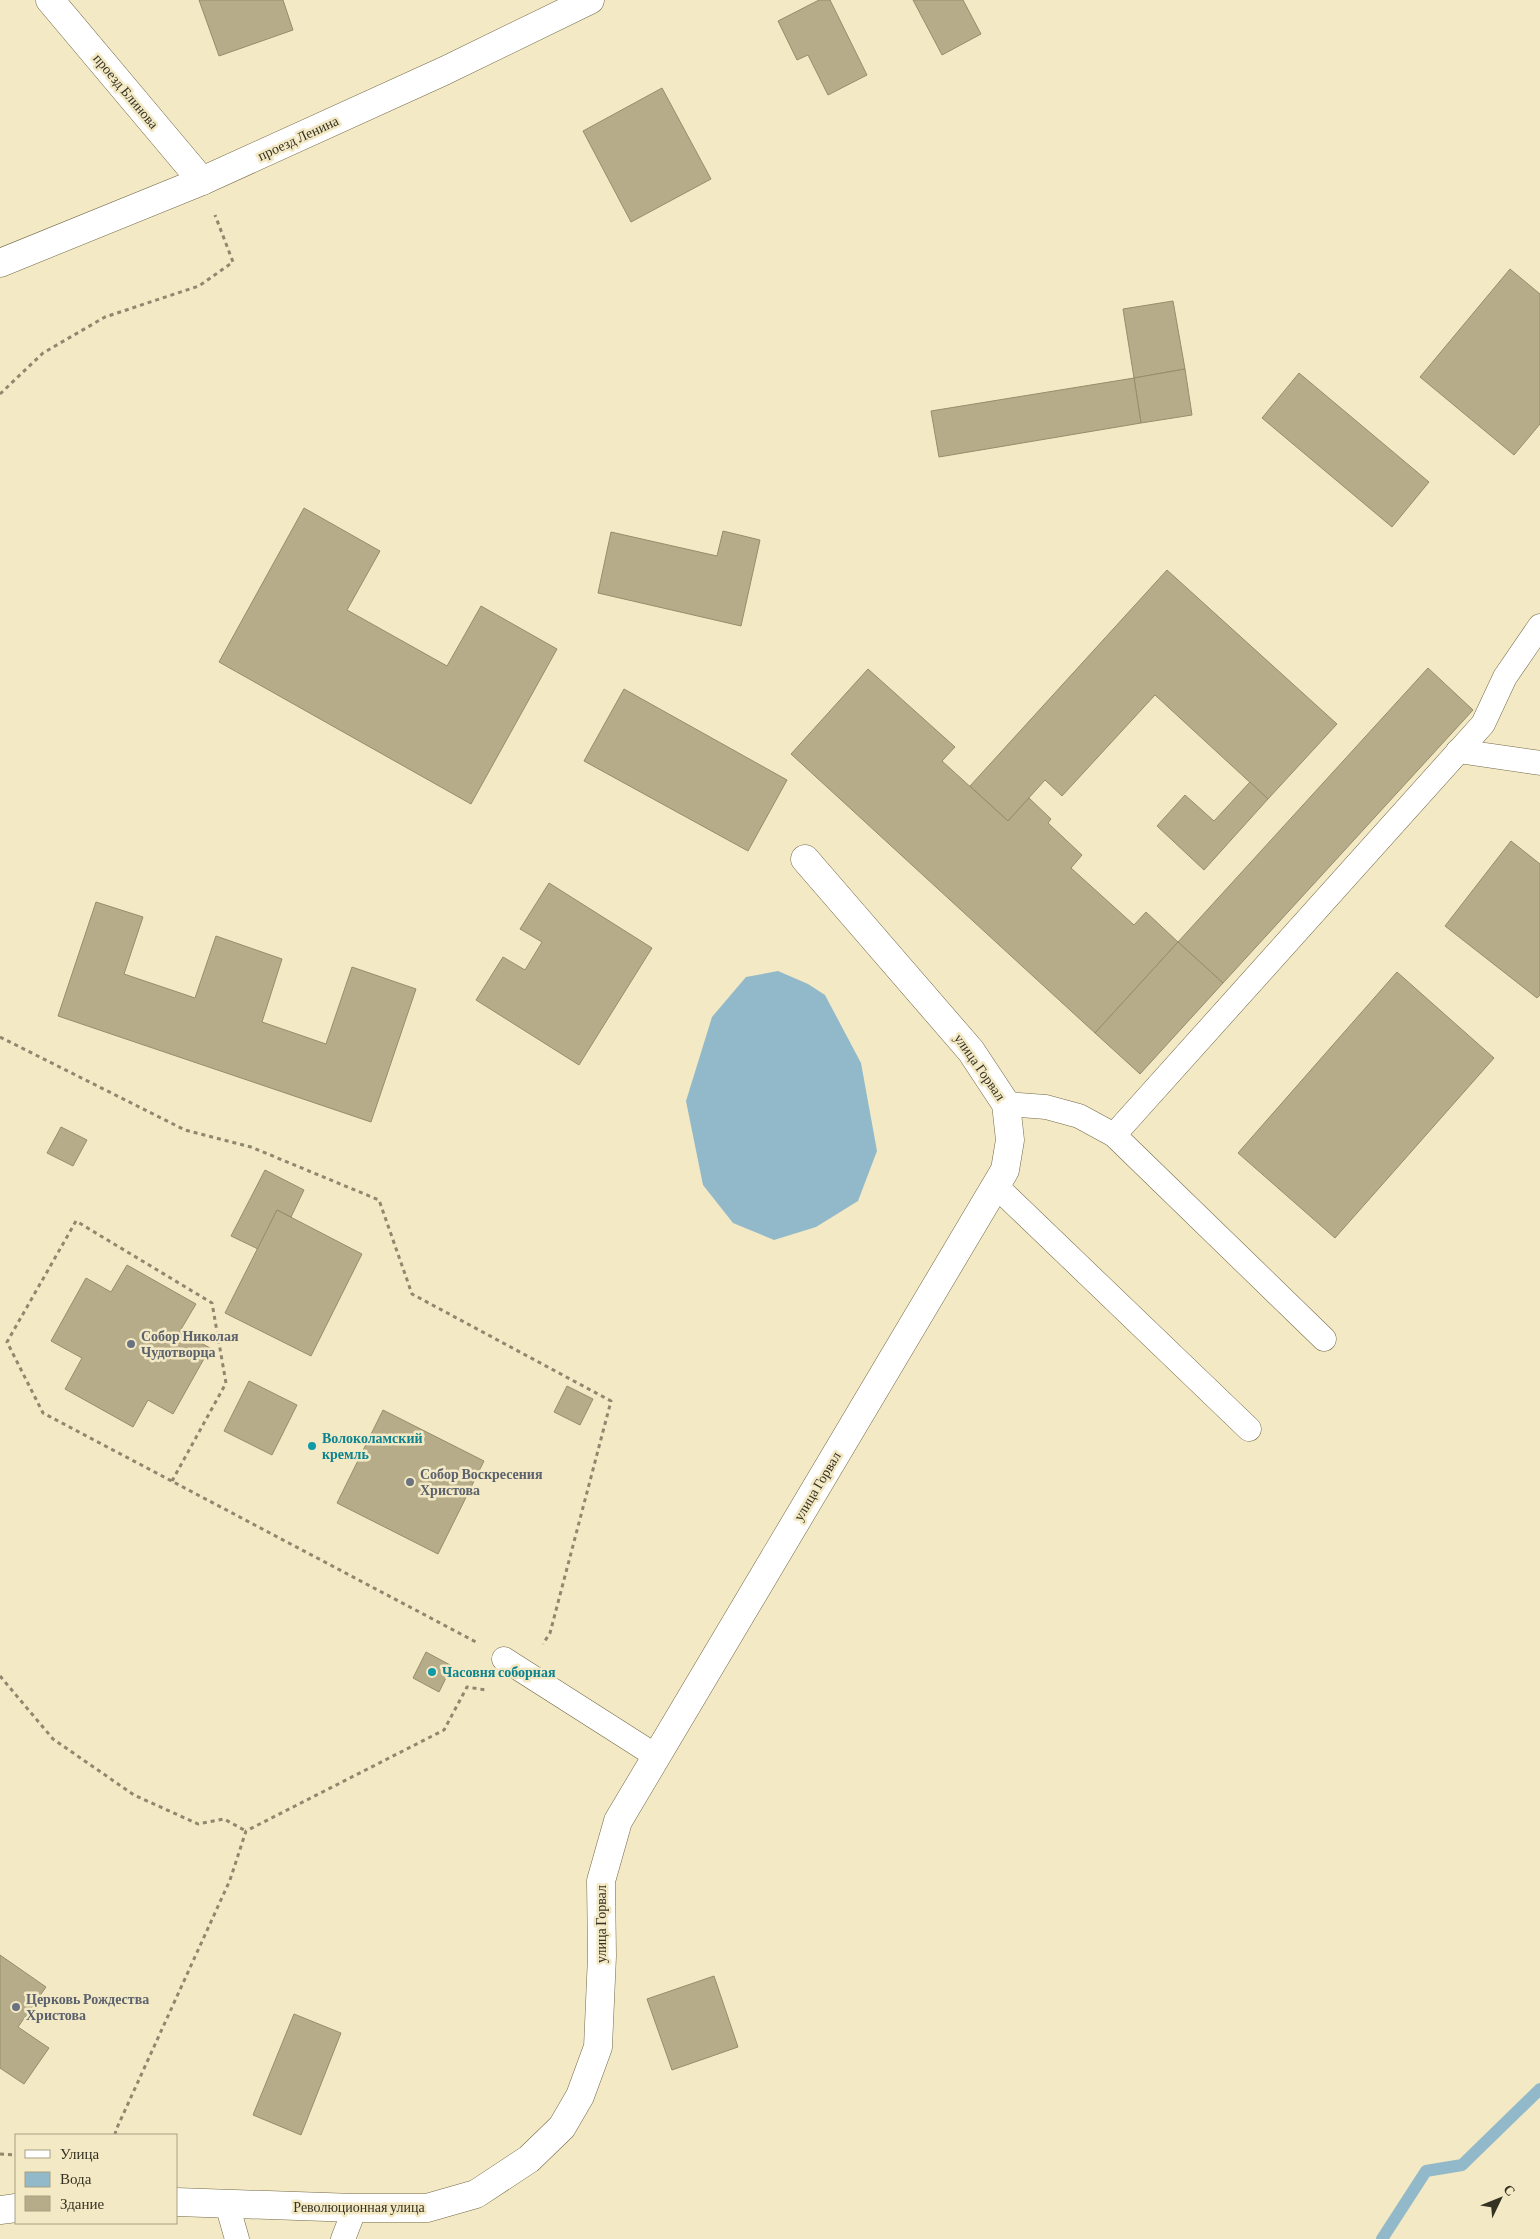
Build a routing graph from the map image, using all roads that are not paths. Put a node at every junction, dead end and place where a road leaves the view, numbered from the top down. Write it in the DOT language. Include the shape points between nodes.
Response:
graph roads {
  1 [pos="50,0"];
  2 [pos="590,0"];
  3 [pos="202,181"];
  4 [pos="0,263"];
  5 [pos="1540,626"];
  6 [pos="1458,751"];
  7 [pos="1540,763"];
  8 [pos="805,859"];
  9 [pos="1006,1104"];
  10 [pos="1114,1135"];
  11 [pos="996,1185"];
  12 [pos="1324,1340"];
  13 [pos="1249,1429"];
  14 [pos="504,1659"];
  15 [pos="656,1756"];
  16 [pos="529,2159"];
  17 [pos="178,2202"];
  18 [pos="227,2204"];
  19 [pos="15,2208"];
  20 [pos="355,2208"];
  21 [pos="0,2210"];
  22 [pos="237,2239"];
  23 [pos="343,2239"];
  1 -- 3 [label="street, проезд Блинова"];
  2 -- 3 [label="street, проезд Ленина" via="444,71"];
  3 -- 4 [label="street, проезд Ленина"];
  5 -- 6 [label="lane" via="1504,677 1483,724"];
  6 -- 7 [label="lane"];
  6 -- 10 [label="lane"];
  8 -- 9 [label="street, улица Горвал" via="971,1051"];
  9 -- 10 [label="lane" via="1046,1107 1079,1116"];
  9 -- 11 [label="street, улица Горвал" via="1010,1140 1005,1170"];
  10 -- 12 [label="lane"];
  11 -- 13 [label="lane"];
  11 -- 15 [label="street, улица Горвал"];
  14 -- 15 [label="lane"];
  15 -- 16 [label="street, улица Горвал" via="618,1821 601,1881 598,2047 580,2096 562,2127"];
  16 -- 20 [label="street, Революционная улица" via="476,2194 427,2208"];
  17 -- 18 [label="street, Революционная улица"];
  18 -- 20 [label="street, Революционная улица"];
  18 -- 22 [label="lane"];
  19 -- 21 [label="street"];
  20 -- 23 [label="lane"];
}
